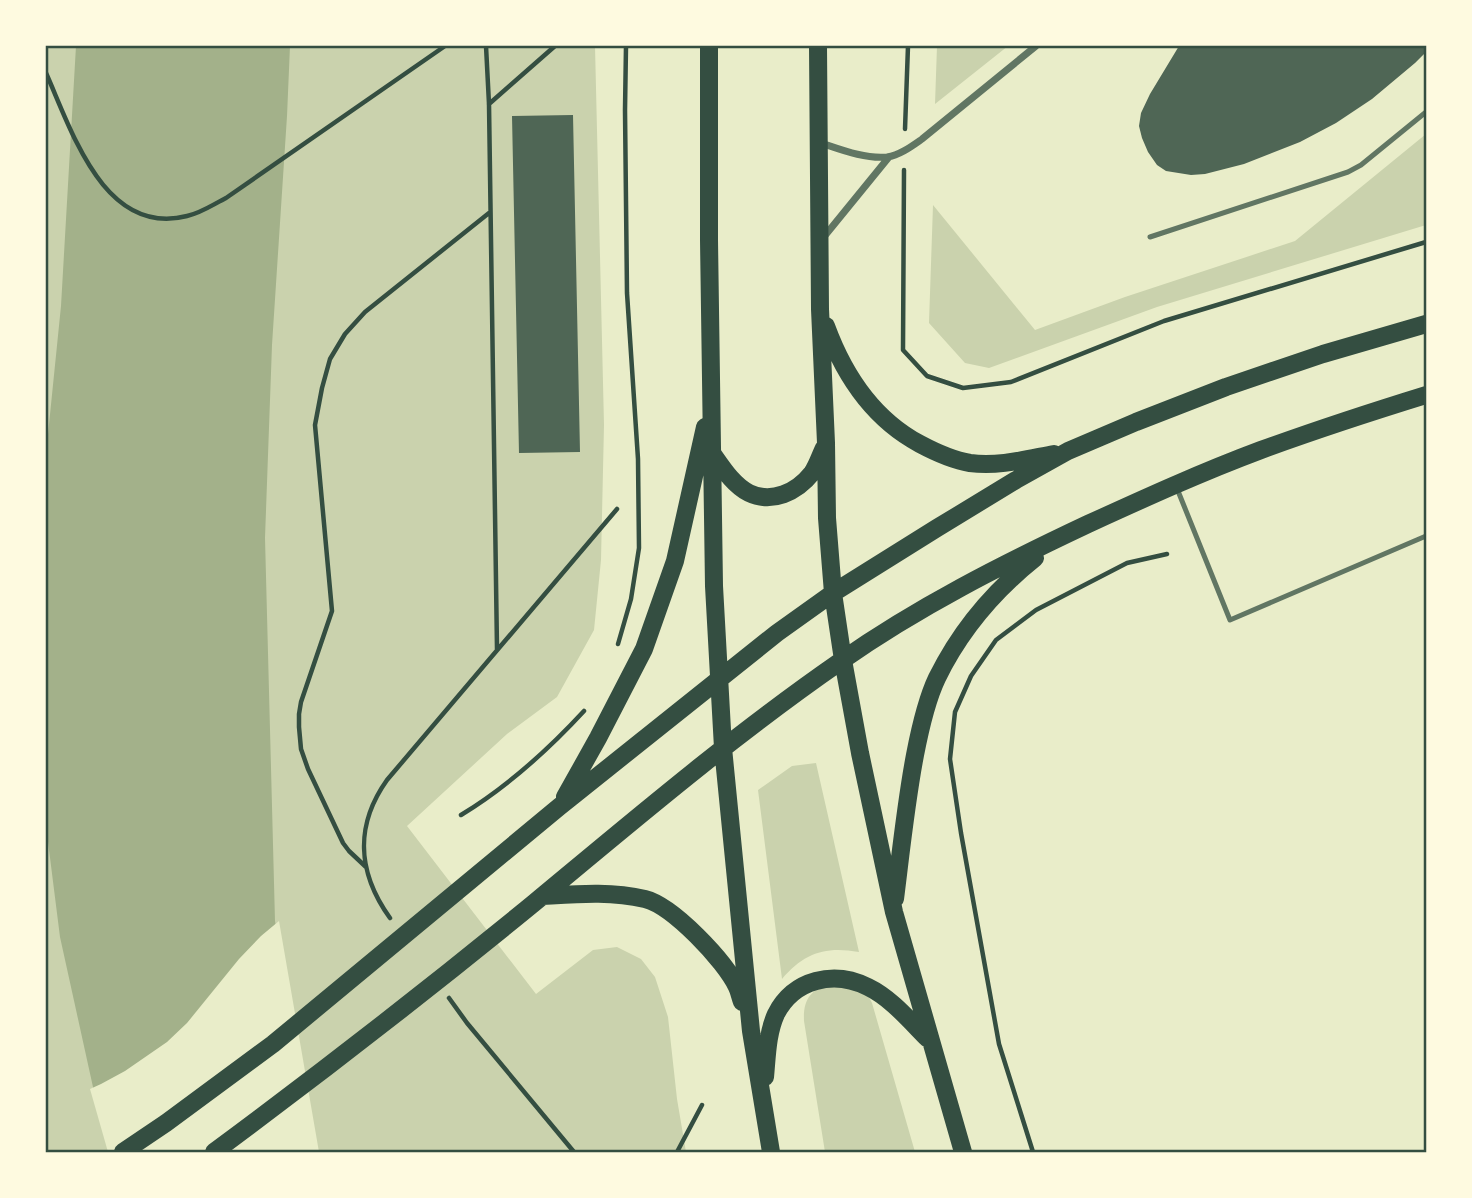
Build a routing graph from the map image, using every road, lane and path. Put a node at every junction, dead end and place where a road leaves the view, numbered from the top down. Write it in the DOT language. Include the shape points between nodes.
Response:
graph roads {
  1 [pos="445,46"];
  2 [pos="486,46"];
  3 [pos="555,46"];
  4 [pos="626,46"];
  5 [pos="709,46"];
  6 [pos="818,46"];
  7 [pos="908,46"];
  8 [pos="1036,46"];
  9 [pos="46,73"];
  10 [pos="489,104"];
  11 [pos="1426,112"];
  12 [pos="819,143"];
  13 [pos="904,151"];
  14 [pos="889,157"];
  15 [pos="489,213"];
  16 [pos="1150,237"];
  17 [pos="1426,242"];
  18 [pos="819,243"];
  19 [pos="820,309"];
  20 [pos="1426,324"];
  21 [pos="1426,395"];
  22 [pos="711,399"];
  23 [pos="826,443"];
  24 [pos="1068,451"];
  25 [pos="712,453"];
  26 [pos="1175,484"];
  27 [pos="617,509"];
  28 [pos="1426,536"];
  29 [pos="1059,538"];
  30 [pos="1167,554"];
  31 [pos="834,593"];
  32 [pos="497,650"];
  33 [pos="616,651"];
  34 [pos="843,660"];
  35 [pos="719,679"];
  36 [pos="584,710"];
  37 [pos="723,748"];
  38 [pos="559,807"];
  39 [pos="461,814"];
  40 [pos="366,868"];
  41 [pos="537,900"];
  42 [pos="894,912"];
  43 [pos="393,921"];
  44 [pos="442,989"];
  45 [pos="751,1031"];
  46 [pos="931,1042"];
  47 [pos="762,1099"];
  48 [pos="702,1105"];
  49 [pos="123,1153"];
  50 [pos="214,1153"];
  51 [pos="574,1153"];
  52 [pos="677,1153"];
  53 [pos="771,1153"];
  54 [pos="964,1153"];
  55 [pos="1032,1153"];
  1 -- 9 [label="path" via="226,198 173,219 134,212 107,189 85,159"];
  2 -- 10 [label="path"];
  3 -- 10 [label="path"];
  4 -- 33 [label="path" via="627,293 639,548"];
  5 -- 22 [label="main road"];
  6 -- 12 [label="main road"];
  7 -- 13 [label="path"];
  8 -- 13 [label="street"];
  10 -- 15 [label="path"];
  11 -- 16 [label="lane" via="1348,172"];
  12 -- 14 [label="street"];
  12 -- 18 [label="main road"];
  13 -- 14 [label="street"];
  13 -- 17 [label="path" via="903,350 927,376 963,388 1011,382 1164,321"];
  14 -- 18 [label="street"];
  15 -- 32 [label="path"];
  15 -- 40 [label="path" via="355,322 330,359 315,425 332,611 301,702 299,740 343,843"];
  18 -- 19 [label="main road"];
  19 -- 23 [label="main road"];
  19 -- 24 [label="main road" via="850,378 874,410 904,436 935,453 970,463 1004,463"];
  20 -- 24 [label="main road" via="1226,387"];
  21 -- 26 [label="main road"];
  22 -- 25 [label="main road"];
  22 -- 38 [label="main road" via="675,561 644,649"];
  23 -- 25 [label="main road" via="813,471 799,486 767,498 748,493"];
  23 -- 31 [label="main road"];
  24 -- 31 [label="main road"];
  25 -- 35 [label="main road"];
  26 -- 28 [label="lane" via="1230,620"];
  26 -- 29 [label="main road"];
  27 -- 32 [label="path"];
  29 -- 34 [label="main road" via="936,601"];
  29 -- 42 [label="main road" via="988,602 936,679 920,725"];
  30 -- 55 [label="path" via="1126,563 1036,610 996,640 971,676 955,712 950,759 961,833 999,1044"];
  31 -- 34 [label="main road"];
  31 -- 35 [label="main road"];
  32 -- 40 [label="path" via="377,795 364,830"];
  34 -- 37 [label="main road"];
  34 -- 42 [label="main road"];
  35 -- 37 [label="main road"];
  35 -- 38 [label="main road"];
  36 -- 39 [label="path" via="522,770"];
  37 -- 41 [label="main road"];
  37 -- 45 [label="main road"];
  38 -- 49 [label="main road" via="272,1044"];
  40 -- 43 [label="path"];
  41 -- 45 [label="main road" via="605,892 648,900 677,917 709,947 737,986"];
  41 -- 50 [label="main road"];
  42 -- 46 [label="main road"];
  44 -- 51 [label="path"];
  45 -- 47 [label="main road"];
  46 -- 47 [label="main road" via="870,987 833,977 818,980 789,996 776,1015"];
  46 -- 54 [label="main road"];
  47 -- 53 [label="main road"];
  48 -- 52 [label="path"];
}
